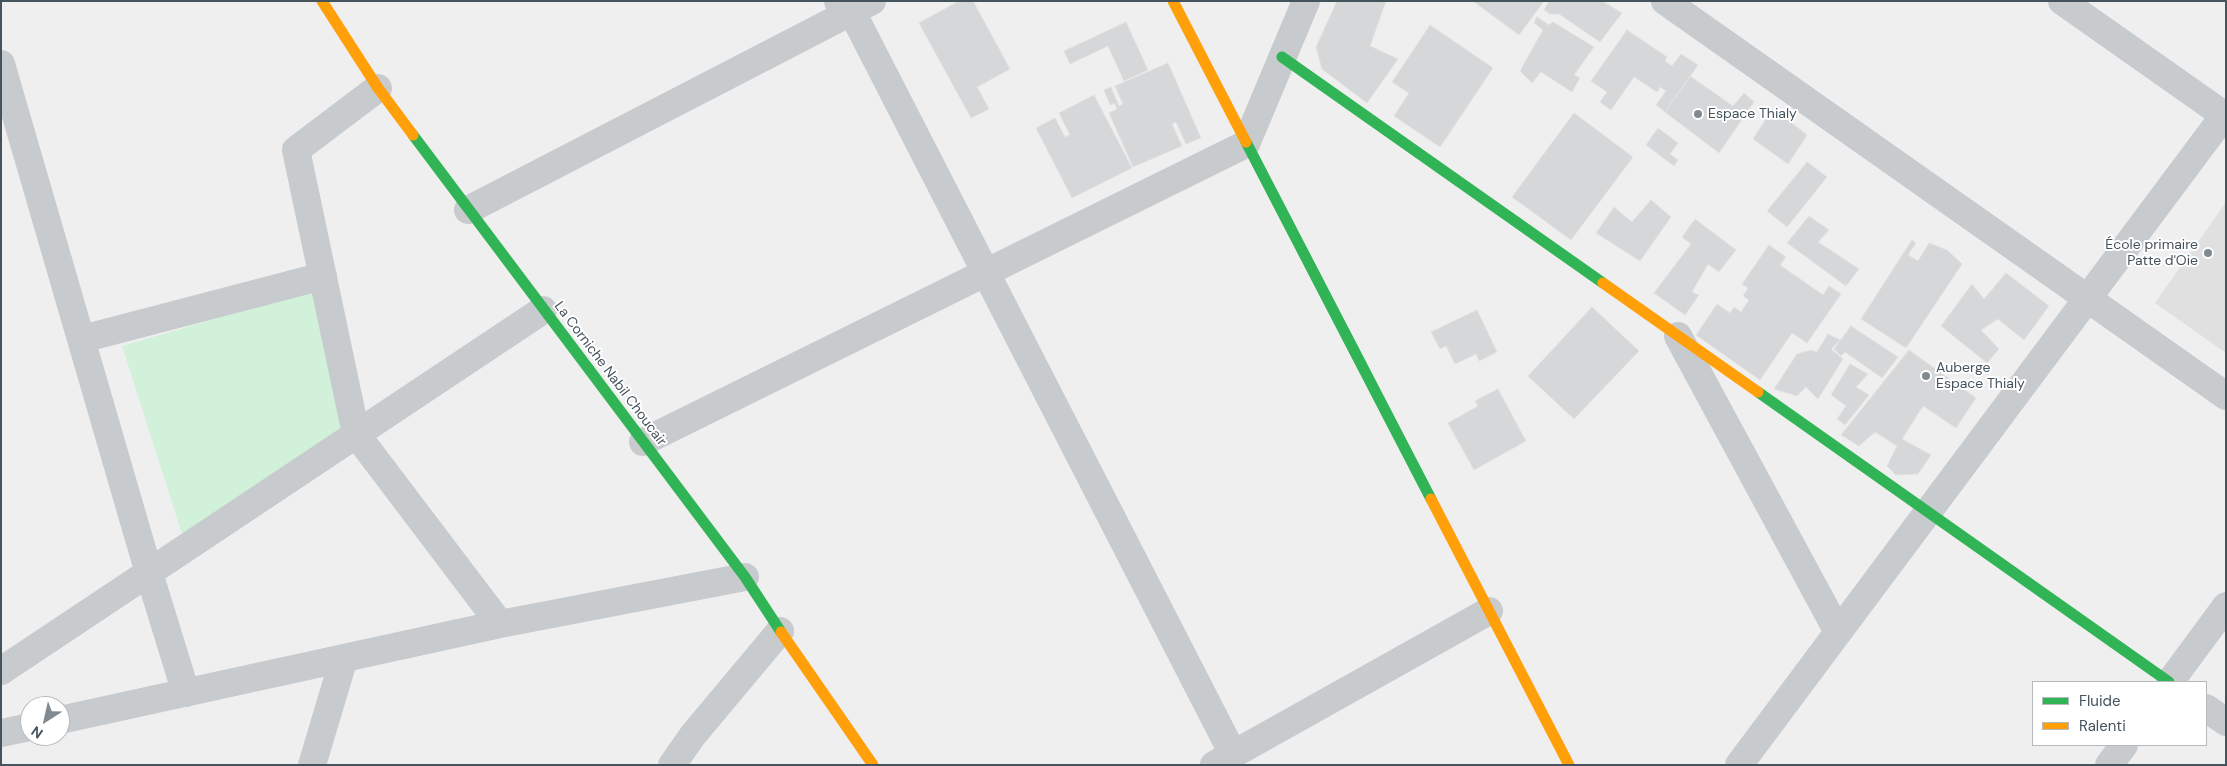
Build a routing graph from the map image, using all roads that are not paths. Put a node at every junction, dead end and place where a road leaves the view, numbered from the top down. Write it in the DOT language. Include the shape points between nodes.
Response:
graph roads {
  1 [pos="322,1"];
  2 [pos="1173,1"];
  3 [pos="1306,1"];
  4 [pos="2062,1"];
  5 [pos="1676,4"];
  6 [pos="854,5"];
  7 [pos="1282,57"];
  8 [pos="1,64"];
  9 [pos="378,88"];
  10 [pos="2225,114"];
  11 [pos="1246,144"];
  12 [pos="468,210"];
  13 [pos="986,272"];
  14 [pos="323,276"];
  15 [pos="2087,298"];
  16 [pos="543,310"];
  17 [pos="1678,336"];
  18 [pos="82,339"];
  19 [pos="2226,396"];
  20 [pos="356,434"];
  21 [pos="643,442"];
  22 [pos="1928,512"];
  23 [pos="149,573"];
  24 [pos="745,576"];
  25 [pos="2226,606"];
  26 [pos="1489,611"];
  27 [pos="500,624"];
  28 [pos="780,630"];
  29 [pos="1838,632"];
  30 [pos="344,658"];
  31 [pos="1,671"];
  32 [pos="2169,681"];
  33 [pos="2171,681"];
  34 [pos="186,693"];
  35 [pos="2207,709"];
  36 [pos="70,718"];
  37 [pos="2226,722"];
  38 [pos="20,729"];
  39 [pos="1,733"];
  40 [pos="2123,746"];
  41 [pos="1223,759"];
  42 [pos="312,765"];
  43 [pos="672,765"];
  44 [pos="873,765"];
  45 [pos="1569,765"];
  46 [pos="1739,765"];
  47 [pos="2109,765"];
  1 -- 9 [label="street, La Corniche Nabil Choucair"];
  2 -- 11 [label="street"];
  3 -- 7 [label="street"];
  4 -- 10 [label="street"];
  5 -- 15 [label="street"];
  6 -- 12 [label="street"];
  6 -- 13 [label="street"];
  7 -- 11 [label="street"];
  7 -- 17 [label="street"];
  8 -- 18 [label="street"];
  9 -- 12 [label="street, La Corniche Nabil Choucair"];
  9 -- 14 [label="street" via="296,150"];
  10 -- 15 [label="street"];
  11 -- 13 [label="street"];
  11 -- 26 [label="street"];
  12 -- 16 [label="street, La Corniche Nabil Choucair"];
  13 -- 21 [label="street"];
  13 -- 41 [label="street"];
  14 -- 18 [label="street"];
  14 -- 20 [label="street"];
  15 -- 19 [label="street"];
  15 -- 22 [label="street"];
  16 -- 20 [label="street"];
  16 -- 21 [label="street, La Corniche Nabil Choucair"];
  17 -- 22 [label="street"];
  17 -- 29 [label="street"];
  18 -- 23 [label="street"];
  20 -- 23 [label="street"];
  20 -- 27 [label="street"];
  21 -- 24 [label="street, La Corniche Nabil Choucair"];
  22 -- 29 [label="street"];
  22 -- 32 [label="street"];
  23 -- 31 [label="street"];
  23 -- 34 [label="street"];
  24 -- 27 [label="street"];
  24 -- 28 [label="street, La Corniche Nabil Choucair"];
  25 -- 33 [label="street"];
  26 -- 41 [label="street"];
  26 -- 45 [label="street"];
  27 -- 30 [label="street"];
  28 -- 43 [label="street"];
  28 -- 44 [label="street, La Corniche Nabil Choucair"];
  29 -- 46 [label="street"];
  30 -- 34 [label="street"];
  30 -- 42 [label="street"];
  34 -- 36 [label="street"];
  35 -- 37 [label="street"];
  38 -- 39 [label="street"];
  40 -- 47 [label="street"];
}
